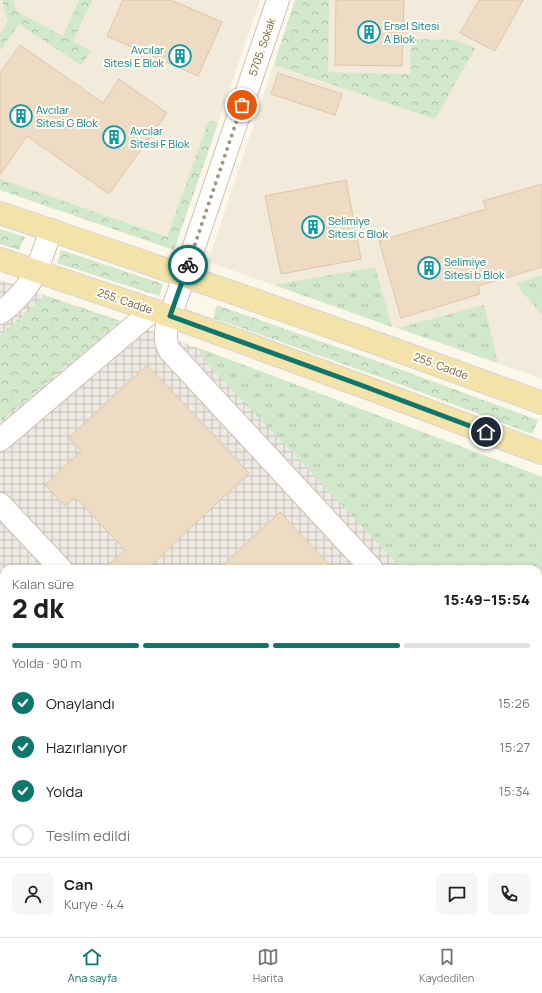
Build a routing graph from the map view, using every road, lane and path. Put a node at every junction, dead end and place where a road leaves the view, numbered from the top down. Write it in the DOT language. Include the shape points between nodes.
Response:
graph roads {
  1 [pos="278,0"];
  2 [pos="0,213"];
  3 [pos="51,230"];
  4 [pos="0,259"];
  5 [pos="35,271"];
  6 [pos="184,275"];
  7 [pos="0,313"];
  8 [pos="162,313"];
  9 [pos="542,403"];
  10 [pos="0,440"];
  11 [pos="542,453"];
  12 [pos="0,504"];
  13 [pos="57,565"];
  14 [pos="368,565"];
  1 -- 6 [label="street, 5705. Sokak"];
  2 -- 3 [label="main road, 255. Cadde"];
  3 -- 5 [label="street"];
  3 -- 6 [label="main road, 255. Cadde"];
  4 -- 5 [label="main road, 255. Cadde"];
  5 -- 7 [label="street" via="25,289"];
  5 -- 8 [label="main road, 255. Cadde"];
  6 -- 8 [label="street, 5705. Sokak"];
  6 -- 9 [label="main road, 255. Cadde"];
  8 -- 10 [label="street"];
  8 -- 11 [label="main road, 255. Cadde"];
  8 -- 14 [label="street, 5705. Sokak" via="167,326 166,344 170,352"];
  12 -- 13 [label="street"];
}
